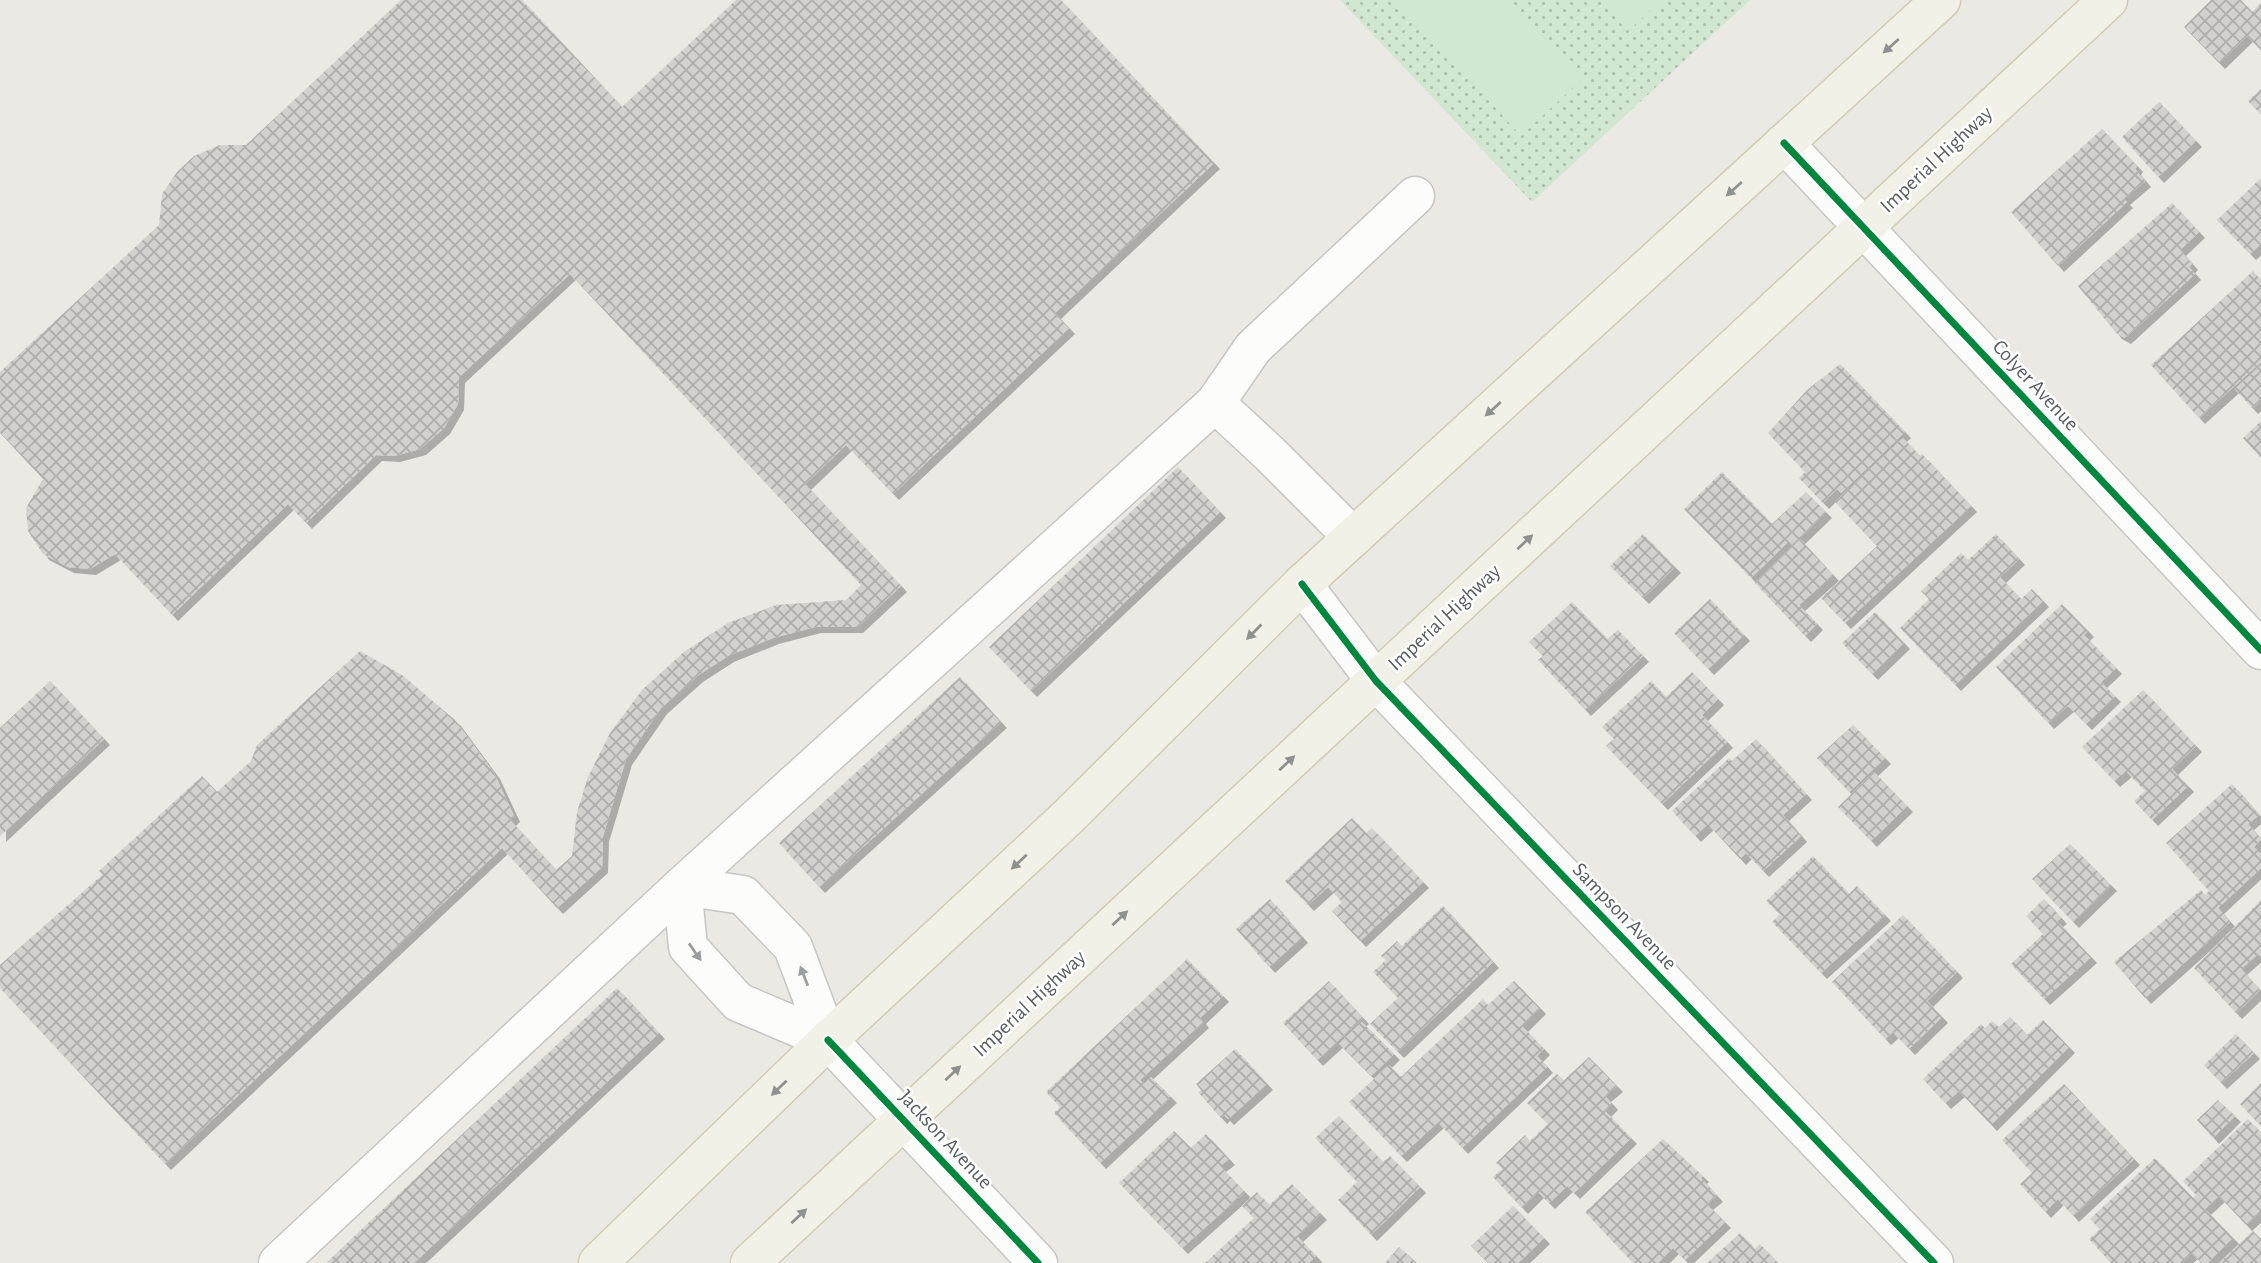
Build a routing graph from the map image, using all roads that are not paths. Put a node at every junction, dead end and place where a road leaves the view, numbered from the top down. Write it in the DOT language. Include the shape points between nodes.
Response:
graph roads {
  1 [pos="1941,0"];
  2 [pos="2108,0"];
  3 [pos="1784,143"];
  4 [pos="1415,196"];
  5 [pos="1863,226"];
  6 [pos="1215,403"];
  7 [pos="1353,537"];
  8 [pos="1302,584"];
  9 [pos="2261,650"];
  10 [pos="1376,681"];
  11 [pos="682,886"];
  12 [pos="828,1040"];
  13 [pos="903,1119"];
  14 [pos="278,1263"];
  15 [pos="598,1263"];
  16 [pos="750,1263"];
  17 [pos="1038,1263"];
  18 [pos="1934,1263"];
  1 -- 3 [label="main road, one-way"];
  2 -- 5 [label="main road, Imperial Highway"];
  3 -- 5 [label="street, Colyer Avenue"];
  3 -- 7 [label="main road, one-way"];
  4 -- 6 [label="street" via="1254,348"];
  5 -- 9 [label="street, Colyer Avenue"];
  10 -- 5 [label="main road, Imperial Highway, one-way"];
  6 -- 7 [label="street"];
  6 -- 11 [label="street"];
  7 -- 8 [label="main road"];
  8 -- 10 [label="street, Sampson Avenue"];
  8 -- 12 [label="main road, one-way" via="1069,816"];
  13 -- 10 [label="main road, Imperial Highway, one-way"];
  10 -- 18 [label="street, Sampson Avenue"];
  12 -- 11 [label="street, one-way" via="793,947 743,895"];
  11 -- 12 [label="street, one-way" via="688,947 738,1002"];
  11 -- 14 [label="street"];
  12 -- 13 [label="street, Jackson Avenue"];
  12 -- 15 [label="main road, one-way"];
  16 -- 13 [label="main road, Imperial Highway, one-way"];
  13 -- 17 [label="street, Jackson Avenue"];
}
